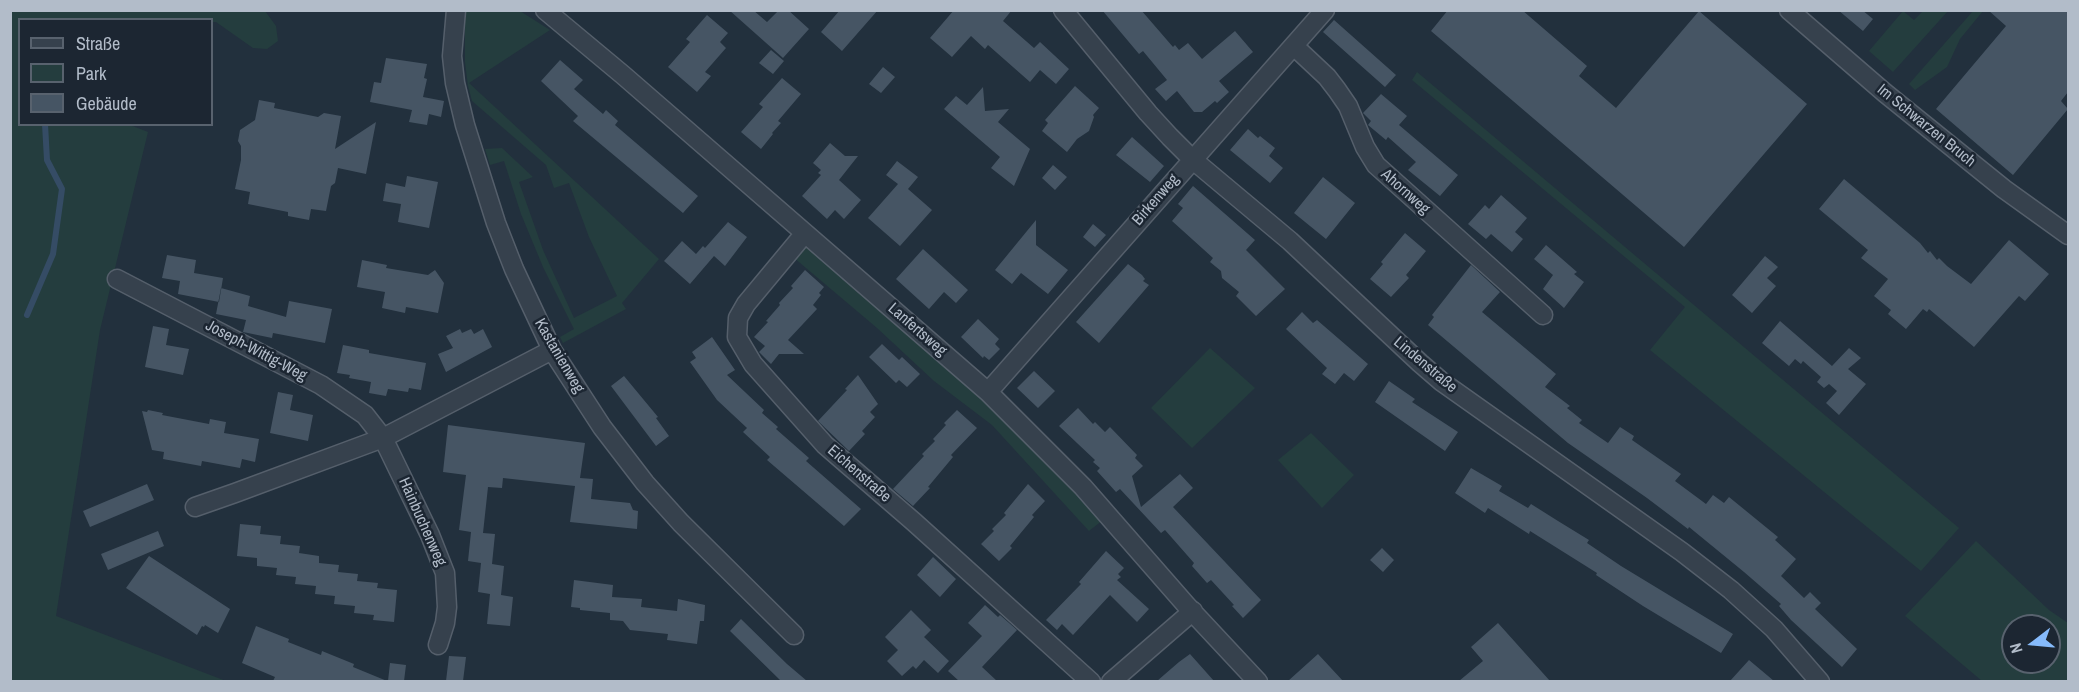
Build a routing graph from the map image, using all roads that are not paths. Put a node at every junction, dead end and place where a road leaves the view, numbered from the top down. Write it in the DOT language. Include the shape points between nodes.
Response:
graph roads {
  1 [pos="456,10"];
  2 [pos="545,10"];
  3 [pos="1063,10"];
  4 [pos="1325,10"];
  5 [pos="1789,10"];
  6 [pos="1294,47"];
  7 [pos="1192,159"];
  8 [pos="805,233"];
  9 [pos="2068,235"];
  10 [pos="117,279"];
  11 [pos="1543,315"];
  12 [pos="552,350"];
  13 [pos="988,392"];
  14 [pos="383,438"];
  15 [pos="195,507"];
  16 [pos="1193,611"];
  17 [pos="794,635"];
  18 [pos="438,645"];
  19 [pos="1091,681"];
  20 [pos="1111,681"];
  21 [pos="1258,681"];
  22 [pos="1820,681"];
  1 -- 12 [label="street, Kastanienweg" via="452,64 465,125 496,223"];
  2 -- 8 [label="street, Lanfertsweg"];
  3 -- 7 [label="street, Lindenstraße" via="1148,113"];
  4 -- 6 [label="street, Birkenweg"];
  5 -- 9 [label="street, Im Schwarzen Bruch" via="2004,189"];
  6 -- 7 [label="street, Birkenweg"];
  6 -- 11 [label="street, Ahornweg" via="1337,90 1376,165"];
  7 -- 13 [label="street, Birkenweg"];
  7 -- 22 [label="street, Lindenstraße" via="1290,241 1442,382 1737,595 1774,629"];
  8 -- 13 [label="street, Lanfertsweg"];
  8 -- 19 [label="street, Eichenstraße" via="738,318 737,337 753,364 825,446"];
  10 -- 14 [label="street, Joseph-Wittig-Weg" via="321,385 365,415"];
  12 -- 14 [label="street"];
  12 -- 17 [label="street, Kastanienweg" via="602,427 645,483"];
  13 -- 16 [label="street, Lanfertsweg" via="1083,487"];
  14 -- 15 [label="street"];
  14 -- 18 [label="street, Hainbuchenweg" via="445,573 447,607"];
  16 -- 20 [label="street"];
  16 -- 21 [label="street, Lanfertsweg"];
}
